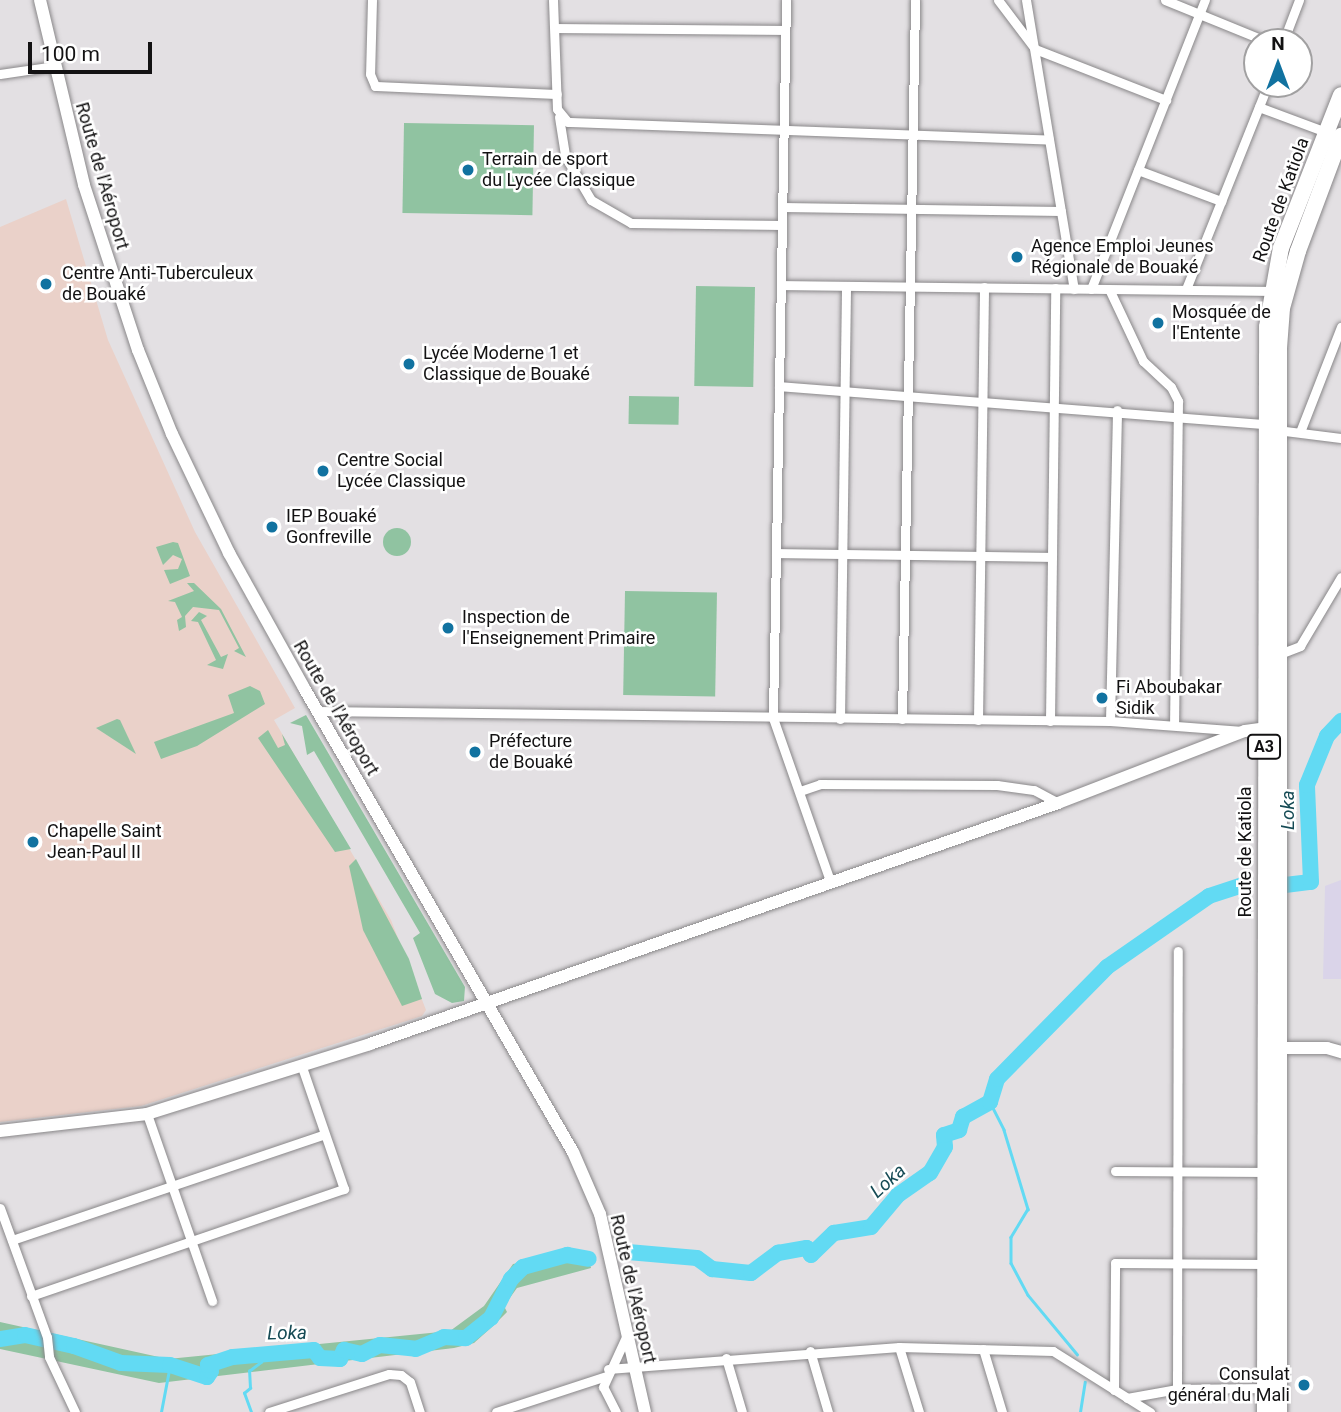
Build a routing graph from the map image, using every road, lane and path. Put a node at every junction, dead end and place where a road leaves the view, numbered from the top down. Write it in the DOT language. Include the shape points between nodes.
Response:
graph roads {
  1 [pos="40,0"];
  2 [pos="372,0"];
  3 [pos="553,0"];
  4 [pos="786,0"];
  5 [pos="915,0"];
  6 [pos="998,0"];
  7 [pos="1026,0"];
  8 [pos="1165,0"];
  9 [pos="1205,0"];
  10 [pos="1299,0"];
  11 [pos="1199,14"];
  12 [pos="557,28"];
  13 [pos="1288,28"];
  14 [pos="785,30"];
  15 [pos="1243,32"];
  16 [pos="1034,49"];
  17 [pos="55,66"];
  18 [pos="0,75"];
  19 [pos="557,94"];
  20 [pos="1341,94"];
  21 [pos="1263,98"];
  22 [pos="1166,100"];
  23 [pos="1259,107"];
  24 [pos="559,117"];
  25 [pos="782,132"];
  26 [pos="1337,136"];
  27 [pos="912,137"];
  28 [pos="1049,140"];
  29 [pos="1138,170"];
  30 [pos="1221,201"];
  31 [pos="782,208"];
  32 [pos="911,209"];
  33 [pos="1061,211"];
  34 [pos="782,225"];
  35 [pos="781,285"];
  36 [pos="846,286"];
  37 [pos="910,286"];
  38 [pos="984,287"];
  39 [pos="1055,288"];
  40 [pos="1074,289"];
  41 [pos="1091,289"];
  42 [pos="1109,289"];
  43 [pos="1186,289"];
  44 [pos="1271,291"];
  45 [pos="1341,327"];
  46 [pos="779,386"];
  47 [pos="845,390"];
  48 [pos="908,395"];
  49 [pos="982,402"];
  50 [pos="1054,407"];
  51 [pos="1117,410"];
  52 [pos="1179,415"];
  53 [pos="1271,427"];
  54 [pos="1300,432"];
  55 [pos="1341,438"];
  56 [pos="776,553"];
  57 [pos="843,554"];
  58 [pos="905,555"];
  59 [pos="980,556"];
  60 [pos="1052,556"];
  61 [pos="1341,577"];
  62 [pos="1276,655"];
  63 [pos="318,711"];
  64 [pos="773,718"];
  65 [pos="840,719"];
  66 [pos="902,719"];
  67 [pos="978,720"];
  68 [pos="1050,721"];
  69 [pos="1110,721"];
  70 [pos="1174,723"];
  71 [pos="1270,727"];
  72 [pos="1245,731"];
  73 [pos="800,791"];
  74 [pos="1058,803"];
  75 [pos="830,881"];
  76 [pos="1178,951"];
  77 [pos="487,1005"];
  78 [pos="1270,1048"];
  79 [pos="1341,1052"];
  80 [pos="301,1064"];
  81 [pos="147,1114"];
  82 [pos="0,1131"];
  83 [pos="325,1134"];
  84 [pos="1115,1171"];
  85 [pos="1178,1171"];
  86 [pos="1264,1172"];
  87 [pos="173,1186"];
  88 [pos="0,1208"];
  89 [pos="12,1240"];
  90 [pos="192,1241"];
  91 [pos="1177,1264"];
  92 [pos="1264,1264"];
  93 [pos="31,1296"];
  94 [pos="212,1300"];
  95 [pos="626,1337"];
  96 [pos="899,1347"];
  97 [pos="983,1349"];
  98 [pos="810,1352"];
  99 [pos="726,1358"];
  100 [pos="633,1367"];
  101 [pos="607,1373"];
  102 [pos="1264,1388"];
  103 [pos="1114,1390"];
  104 [pos="1177,1390"];
  105 [pos="1127,1398"];
  106 [pos="608,1402"];
  107 [pos="641,1411"];
  108 [pos="75,1412"];
  109 [pos="269,1412"];
  110 [pos="420,1412"];
  111 [pos="496,1412"];
  112 [pos="601,1412"];
  113 [pos="616,1412"];
  114 [pos="742,1412"];
  115 [pos="828,1412"];
  116 [pos="919,1412"];
  117 [pos="1002,1412"];
  118 [pos="1150,1412"];
  119 [pos="1265,1412"];
  120 [pos="1279,1412"];
  1 -- 17 [label="main road, Route de l'Aéroport"];
  2 -- 19 [label="street" via="369,74 375,86"];
  3 -- 12 [label="street"];
  4 -- 14 [label="street"];
  5 -- 27 [label="street"];
  6 -- 16 [label="street"];
  7 -- 16 [label="street"];
  8 -- 11 [label="street"];
  9 -- 11 [label="street"];
  10 -- 13 [label="street"];
  11 -- 15 [label="street"];
  11 -- 22 [label="street"];
  12 -- 14 [label="street"];
  12 -- 19 [label="street"];
  14 -- 25 [label="street"];
  16 -- 22 [label="street"];
  16 -- 28 [label="street"];
  17 -- 18 [label="street"];
  17 -- 63 [label="main road, Route de l'Aéroport" via="84,184 138,350 213,521"];
  19 -- 24 [label="street"];
  20 -- 26 [label="highway, Route de Katiola / A3"];
  21 -- 23 [label="street"];
  22 -- 29 [label="street"];
  23 -- 26 [label="street"];
  23 -- 30 [label="street"];
  24 -- 25 [label="street" via="568,122"];
  24 -- 34 [label="street" via="565,156 591,200 631,223"];
  25 -- 27 [label="street"];
  25 -- 31 [label="street"];
  26 -- 44 [label="highway, Route de Katiola / A3" via="1281,248"];
  26 -- 53 [label="highway, Route de Katiola / A3" via="1282,308"];
  27 -- 28 [label="street"];
  27 -- 32 [label="street"];
  28 -- 33 [label="street"];
  29 -- 30 [label="street"];
  29 -- 41 [label="street"];
  30 -- 43 [label="street"];
  31 -- 32 [label="street"];
  31 -- 34 [label="street"];
  32 -- 33 [label="street"];
  32 -- 37 [label="street"];
  33 -- 40 [label="street"];
  34 -- 35 [label="street"];
  35 -- 36 [label="street"];
  35 -- 46 [label="street"];
  36 -- 37 [label="street"];
  36 -- 47 [label="street"];
  37 -- 38 [label="street"];
  37 -- 48 [label="street"];
  38 -- 39 [label="street"];
  38 -- 49 [label="street"];
  39 -- 40 [label="street"];
  39 -- 50 [label="street"];
  40 -- 41 [label="street"];
  41 -- 42 [label="street"];
  42 -- 43 [label="street"];
  42 -- 52 [label="street" via="1143,360 1176,394"];
  43 -- 44 [label="street"];
  44 -- 53 [label="highway, Route de Katiola / A3"];
  45 -- 54 [label="street"];
  46 -- 47 [label="street"];
  46 -- 56 [label="street"];
  47 -- 48 [label="street"];
  47 -- 57 [label="street"];
  48 -- 49 [label="street"];
  48 -- 58 [label="street"];
  49 -- 50 [label="street"];
  49 -- 59 [label="street"];
  50 -- 51 [label="street"];
  50 -- 60 [label="street"];
  51 -- 52 [label="street"];
  51 -- 69 [label="street"];
  52 -- 53 [label="street"];
  52 -- 70 [label="street"];
  53 -- 54 [label="street"];
  53 -- 62 [label="highway, Route de Katiola / A3"];
  53 -- 71 [label="highway, Route de Katiola / A3"];
  54 -- 55 [label="street"];
  56 -- 57 [label="street"];
  56 -- 64 [label="street"];
  57 -- 58 [label="street"];
  57 -- 65 [label="street"];
  58 -- 59 [label="street"];
  58 -- 66 [label="street"];
  59 -- 60 [label="street"];
  59 -- 67 [label="street"];
  60 -- 68 [label="street"];
  61 -- 62 [label="street" via="1300,646"];
  62 -- 71 [label="highway, Route de Katiola / A3"];
  63 -- 64 [label="street"];
  63 -- 77 [label="main road, Route de l'Aéroport"];
  64 -- 65 [label="street"];
  64 -- 73 [label="street"];
  65 -- 66 [label="street"];
  66 -- 67 [label="street"];
  67 -- 68 [label="street"];
  68 -- 69 [label="street"];
  69 -- 70 [label="street"];
  70 -- 72 [label="street"];
  71 -- 72 [label="main road"];
  71 -- 78 [label="highway, Route de Katiola / A3"];
  72 -- 74 [label="main road"];
  73 -- 74 [label="street" via="820,784 997,785 1034,790"];
  73 -- 75 [label="street"];
  74 -- 75 [label="main road"];
  75 -- 77 [label="main road"];
  76 -- 85 [label="street"];
  77 -- 80 [label="main road"];
  77 -- 95 [label="main road, Route de l'Aéroport" via="573,1152 594,1201"];
  78 -- 79 [label="main road"];
  78 -- 86 [label="highway, Route de Katiola / A3"];
  78 -- 120 [label="highway, Route de Katiola / A3"];
  80 -- 81 [label="main road"];
  80 -- 83 [label="street"];
  81 -- 82 [label="main road"];
  81 -- 87 [label="street"];
  83 -- 87 [label="street"];
  83 -- 90 [label="street" via="344,1189"];
  84 -- 85 [label="street"];
  85 -- 86 [label="street"];
  85 -- 91 [label="street"];
  86 -- 92 [label="highway, Route de Katiola / A3"];
  87 -- 89 [label="street"];
  87 -- 90 [label="street"];
  88 -- 89 [label="street"];
  89 -- 93 [label="street"];
  90 -- 93 [label="street"];
  90 -- 94 [label="street"];
  91 -- 92 [label="street"];
  91 -- 103 [label="street" via="1115,1264"];
  91 -- 104 [label="street"];
  92 -- 102 [label="highway, Route de Katiola / A3"];
  93 -- 108 [label="street" via="47,1336 49,1357"];
  95 -- 100 [label="main road, Route de l'Aéroport"];
  95 -- 101 [label="street"];
  96 -- 97 [label="street"];
  96 -- 98 [label="street"];
  96 -- 116 [label="street"];
  97 -- 103 [label="street" via="1054,1351"];
  97 -- 117 [label="street"];
  98 -- 99 [label="street"];
  98 -- 115 [label="street"];
  99 -- 100 [label="street"];
  99 -- 114 [label="street"];
  100 -- 101 [label="street"];
  100 -- 107 [label="main road, Route de l'Aéroport"];
  101 -- 106 [label="street"];
  101 -- 111 [label="street"];
  102 -- 104 [label="street"];
  102 -- 119 [label="highway, Route de Katiola / A3"];
  103 -- 105 [label="street"];
  104 -- 105 [label="street"];
  105 -- 118 [label="street"];
  106 -- 112 [label="street"];
  106 -- 113 [label="street"];
  109 -- 110 [label="street" via="389,1374 411,1382"];
}
